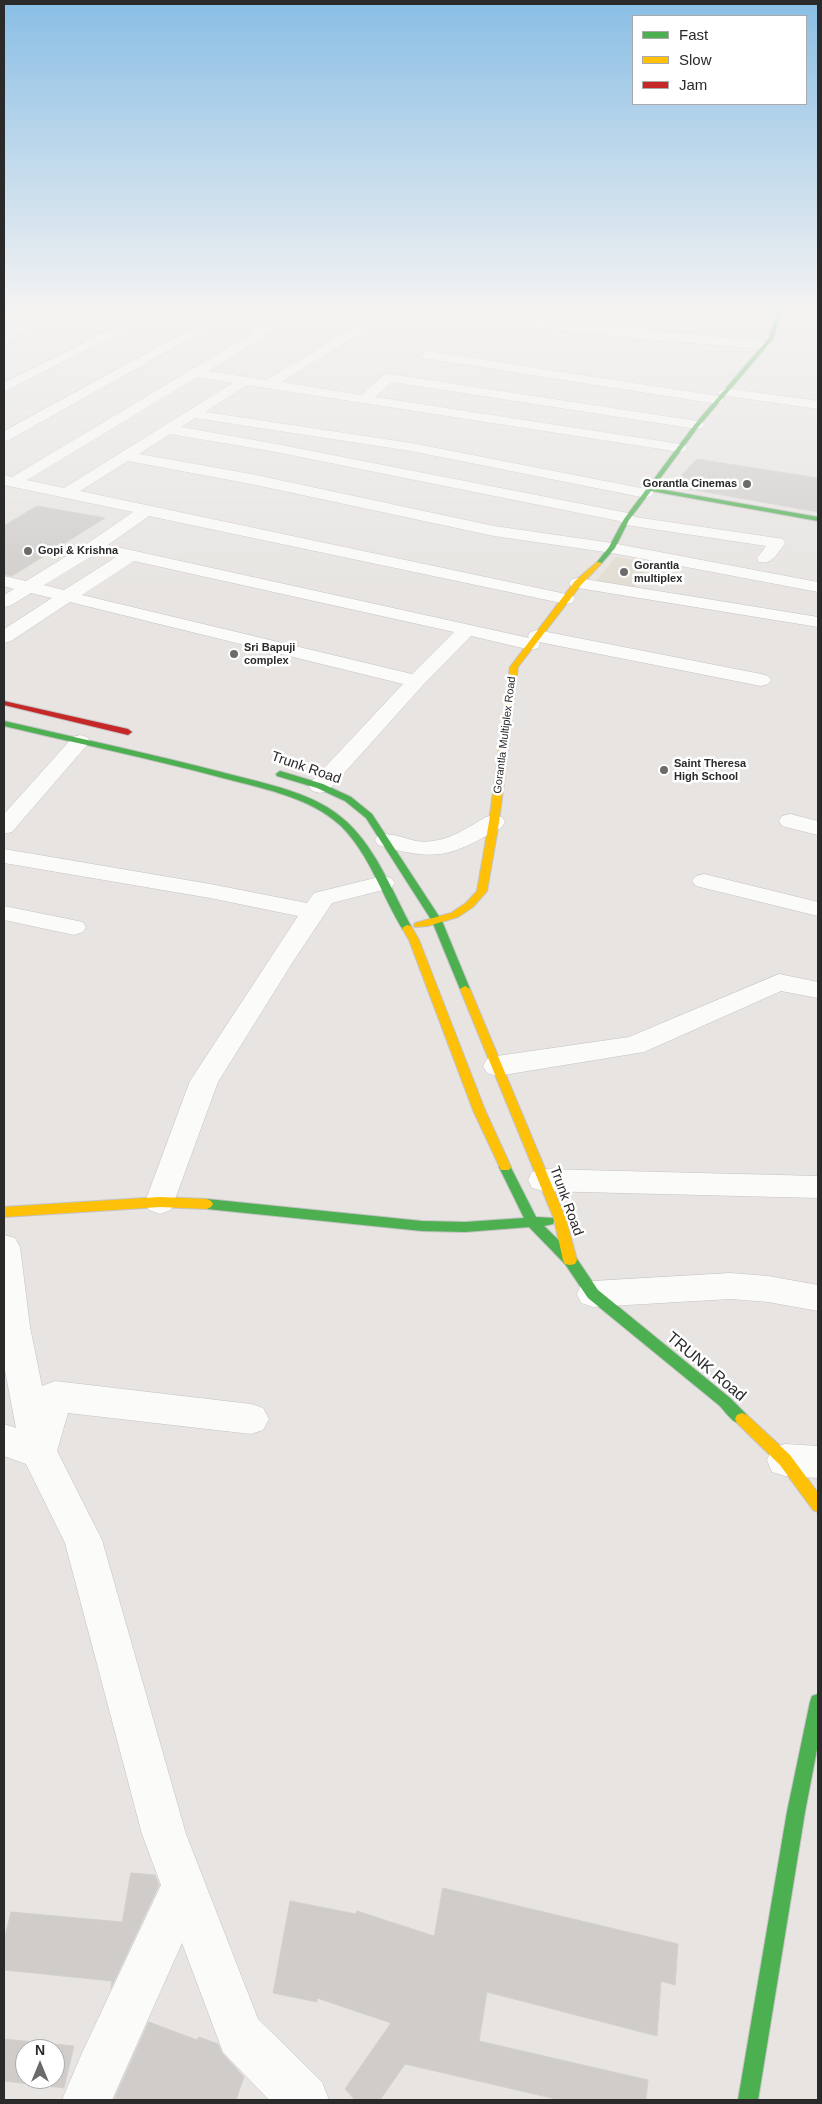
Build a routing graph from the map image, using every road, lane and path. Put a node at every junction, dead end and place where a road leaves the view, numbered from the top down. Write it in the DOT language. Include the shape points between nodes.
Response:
graph roads {
  1 [pos="55,409"];
  2 [pos="134,409"];
  3 [pos="201,409"];
  4 [pos="430,409"];
  5 [pos="593,409"];
  6 [pos="711,409"];
  7 [pos="193,414"];
  8 [pos="697,425"];
  9 [pos="167,429"];
  10 [pos="4,437"];
  11 [pos="680,448"];
  12 [pos="126,456"];
  13 [pos="9,482"];
  14 [pos="648,491"];
  15 [pos="67,493"];
  16 [pos="147,510"];
  17 [pos="818,518"];
  18 [pos="627,519"];
  19 [pos="94,547"];
  20 [pos="612,548"];
  21 [pos="131,555"];
  22 [pos="765,558"];
  23 [pos="4,581"];
  24 [pos="578,583"];
  25 [pos="28,587"];
  26 [pos="818,587"];
  27 [pos="67,596"];
  28 [pos="566,599"];
  29 [pos="4,602"];
  30 [pos="818,622"];
  31 [pos="467,630"];
  32 [pos="4,637"];
  33 [pos="534,640"];
  34 [pos="761,680"];
  35 [pos="416,681"];
  36 [pos="4,703"];
  37 [pos="4,724"];
  38 [pos="140,735"];
  39 [pos="80,741"];
  40 [pos="270,771"];
  41 [pos="320,786"];
  42 [pos="790,821"];
  43 [pos="494,822"];
  44 [pos="4,827"];
  45 [pos="818,828"];
  46 [pos="386,840"];
  47 [pos="4,856"];
  48 [pos="704,881"];
  49 [pos="383,883"];
  50 [pos="818,909"];
  51 [pos="313,912"];
  52 [pos="4,913"];
  53 [pos="437,921"];
  54 [pos="74,927"];
  55 [pos="407,927"];
  56 [pos="818,990"];
  57 [pos="497,1066"];
  58 [pos="543,1180"];
  59 [pos="818,1187"];
  60 [pos="160,1202"];
  61 [pos="4,1212"];
  62 [pos="560,1219"];
  63 [pos="532,1223"];
  64 [pos="4,1247"];
  65 [pos="570,1260"];
  66 [pos="593,1294"];
  67 [pos="818,1298"];
  68 [pos="251,1419"];
  69 [pos="21,1446"];
  70 [pos="802,1461"];
  71 [pos="818,1505"];
  72 [pos="818,1702"];
  73 [pos="184,1886"];
  74 [pos="87,2100"];
  75 [pos="304,2100"];
  76 [pos="748,2100"];
  1 -- 10 [label="street"];
  2 -- 13 [label="street"];
  3 -- 7 [label="street"];
  4 -- 11 [label="street"];
  5 -- 8 [label="street"];
  6 -- 8 [label="street, Gorantla Multiplex Road"];
  7 -- 9 [label="street"];
  7 -- 14 [label="street" via="411,447"];
  8 -- 11 [label="street, Gorantla Multiplex Road"];
  9 -- 12 [label="street"];
  9 -- 18 [label="street" via="271,446"];
  11 -- 14 [label="street, Gorantla Multiplex Road"];
  12 -- 15 [label="street"];
  12 -- 20 [label="street" via="494,531"];
  13 -- 15 [label="street"];
  14 -- 17 [label="street"];
  14 -- 18 [label="street, Gorantla Multiplex Road"];
  15 -- 16 [label="street"];
  16 -- 19 [label="street"];
  16 -- 28 [label="street"];
  18 -- 20 [label="street, Gorantla Multiplex Road"];
  18 -- 22 [label="street" via="777,543"];
  19 -- 21 [label="street"];
  19 -- 25 [label="street"];
  20 -- 24 [label="street, Gorantla Multiplex Road" via="604,560"];
  20 -- 26 [label="street"];
  21 -- 27 [label="street"];
  21 -- 31 [label="street"];
  23 -- 25 [label="street"];
  24 -- 28 [label="street, Gorantla Multiplex Road"];
  24 -- 30 [label="street"];
  25 -- 27 [label="street"];
  25 -- 29 [label="street"];
  27 -- 32 [label="street"];
  27 -- 35 [label="street"];
  28 -- 33 [label="street, Gorantla Multiplex Road"];
  31 -- 33 [label="street"];
  31 -- 35 [label="street"];
  33 -- 34 [label="street"];
  33 -- 43 [label="street, Gorantla Multiplex Road" via="514,667"];
  35 -- 41 [label="street"];
  36 -- 38 [label="street"];
  37 -- 39 [label="street, Trunk Road"];
  39 -- 44 [label="street"];
  39 -- 49 [label="street, Trunk Road" via="245,782 325,810 344,824 359,842"];
  40 -- 41 [label="street, Trunk Road"];
  41 -- 46 [label="street, Trunk Road" via="348,799 369,816"];
  42 -- 45 [label="street"];
  43 -- 46 [label="street" via="440,849 418,849"];
  43 -- 53 [label="street, Gorantla Multiplex Road" via="479,897 463,912"];
  46 -- 53 [label="street, Trunk Road"];
  47 -- 51 [label="street"];
  48 -- 50 [label="street"];
  49 -- 51 [label="street" via="323,898"];
  49 -- 55 [label="street, Trunk Road"];
  51 -- 60 [label="street" via="204,1081"];
  52 -- 54 [label="street"];
  53 -- 55 [label="street, Gorantla Multiplex Road"];
  53 -- 57 [label="street, Trunk Road"];
  55 -- 63 [label="street, Trunk Road" via="479,1110"];
  56 -- 57 [label="street" via="779,982 634,1045"];
  57 -- 58 [label="street, Trunk Road"];
  58 -- 59 [label="street"];
  58 -- 62 [label="street, Trunk Road"];
  60 -- 61 [label="street"];
  60 -- 63 [label="street" via="237,1206 359,1221 453,1227"];
  62 -- 63 [label="street"];
  62 -- 65 [label="street, Trunk Road"];
  63 -- 65 [label="street, Trunk Road"];
  64 -- 69 [label="street"];
  65 -- 66 [label="street, TRUNK Road"];
  66 -- 67 [label="street" via="730,1286"];
  66 -- 70 [label="street, TRUNK Road"];
  68 -- 69 [label="street" via="56,1396"];
  69 -- 73 [label="street" via="83,1540 164,1834"];
  70 -- 71 [label="street, TRUNK Road"];
  72 -- 76 [label="street" via="796,1812"];
  73 -- 74 [label="street"];
  73 -- 75 [label="street" via="240,2035"];
}
